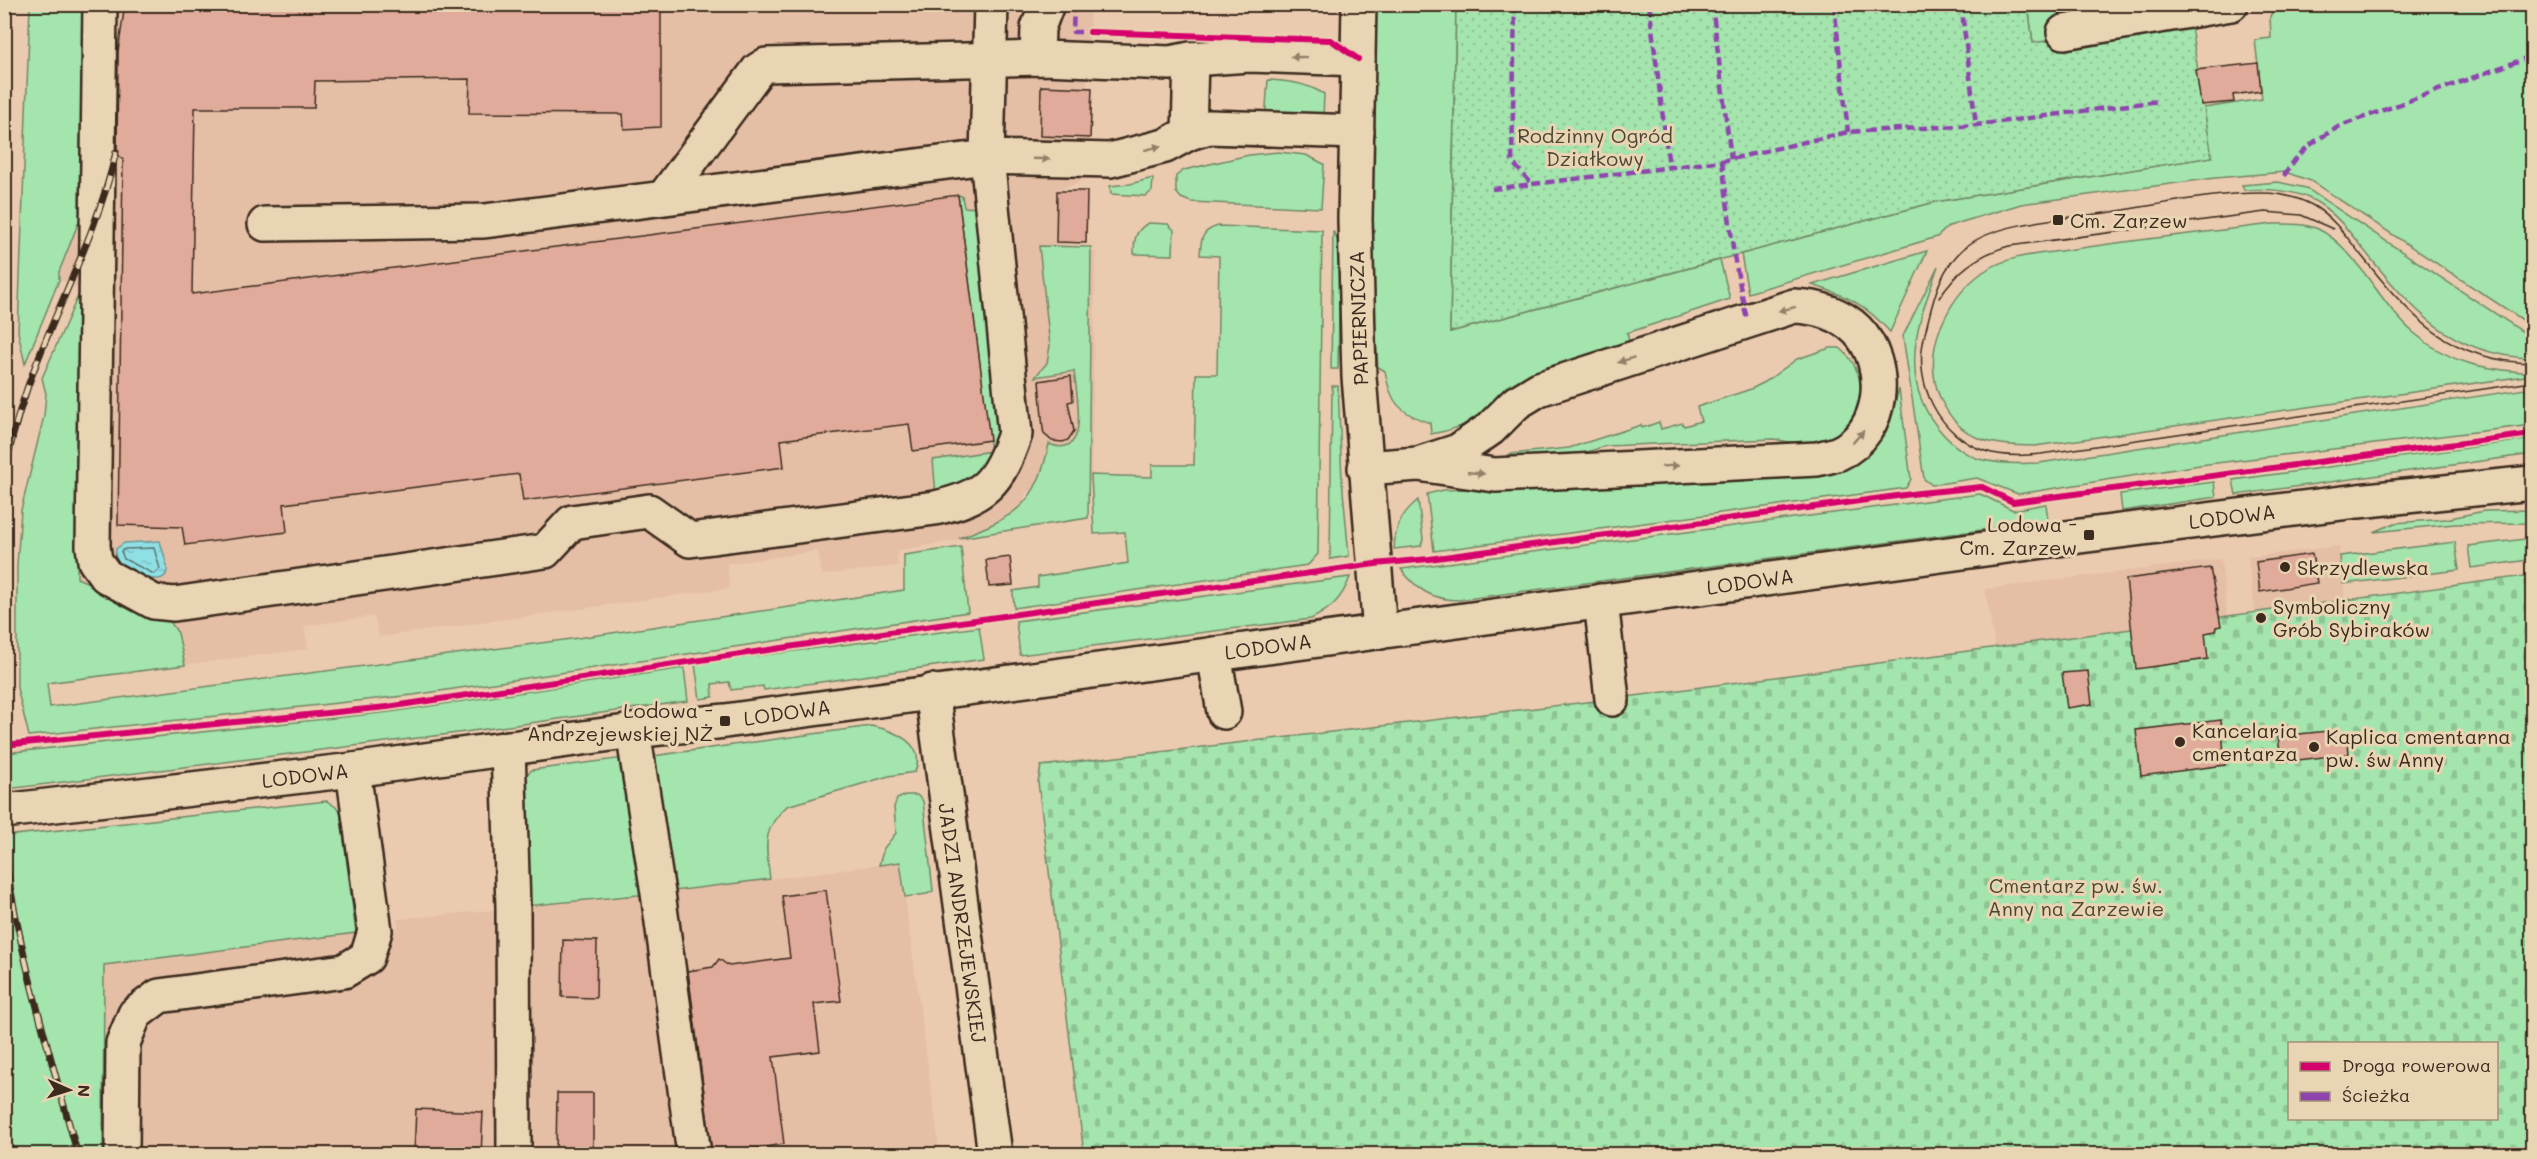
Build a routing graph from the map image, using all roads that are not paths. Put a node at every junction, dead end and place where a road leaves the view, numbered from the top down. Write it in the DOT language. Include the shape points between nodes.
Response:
graph roads {
  1 [pos="100,4"];
  2 [pos="991,4"];
  3 [pos="1047,4"];
  4 [pos="1359,4"];
  5 [pos="2231,4"];
  6 [pos="2064,32"];
  7 [pos="1037,58"];
  8 [pos="989,59"];
  9 [pos="1191,59"];
  10 [pos="1358,59"];
  11 [pos="1357,132"];
  12 [pos="1189,133"];
  13 [pos="987,157"];
  14 [pos="664,197"];
  15 [pos="265,224"];
  16 [pos="1418,464"];
  17 [pos="1365,468"];
  18 [pos="2532,483"];
  19 [pos="1601,601"];
  20 [pos="1380,632"];
  21 [pos="1214,654"];
  22 [pos="932,691"];
  23 [pos="1612,699"];
  24 [pos="1224,712"];
  25 [pos="633,731"];
  26 [pos="508,748"];
  27 [pos="353,770"];
  28 [pos="4,811"];
  29 [pos="122,1155"];
  30 [pos="514,1155"];
  31 [pos="694,1155"];
  32 [pos="995,1155"];
  1 -- 13 [label="street" via="93,546 95,561 106,576 154,602 174,604 544,551 572,522 649,511 690,540 964,501 992,481 1015,434"];
  2 -- 8 [label="street"];
  3 -- 7 [label="street" via="1038,28"];
  4 -- 10 [label="street, PAPIERNICZA"];
  5 -- 6 [label="street"];
  7 -- 8 [label="street"];
  7 -- 9 [label="street" via="1170,63"];
  8 -- 13 [label="street"];
  8 -- 14 [label="street" via="766,65 758,70"];
  10 -- 9 [label="street, one-way" via="1250,55"];
  9 -- 12 [label="street"];
  10 -- 11 [label="street, PAPIERNICZA"];
  11 -- 12 [label="street" via="1225,127"];
  11 -- 17 [label="street, PAPIERNICZA" via="1355,219"];
  13 -- 12 [label="street, one-way" via="1110,160 1165,146"];
  13 -- 14 [label="street"];
  14 -- 15 [label="street" via="484,221"];
  16 -- 16 [label="street, one-way" via="1495,475 1816,459 1848,447 1872,420 1878,398 1878,373 1870,347 1857,330 1837,315 1815,307 1794,306 1539,389 1458,451"];
  16 -- 17 [label="street"];
  17 -- 20 [label="street, PAPIERNICZA"];
  18 -- 19 [label="street, LODOWA" via="2239,515"];
  19 -- 20 [label="street, LODOWA"];
  19 -- 23 [label="street"];
  20 -- 21 [label="street, LODOWA"];
  21 -- 22 [label="street, LODOWA"];
  21 -- 24 [label="street"];
  22 -- 25 [label="street, LODOWA"];
  22 -- 32 [label="street, JADZI ANDRZEJEWSKIEJ"];
  25 -- 26 [label="street, LODOWA"];
  25 -- 31 [label="street"];
  26 -- 27 [label="street, LODOWA"];
  26 -- 30 [label="street"];
  27 -- 28 [label="street, LODOWA"];
  27 -- 29 [label="street" via="375,931 367,957 344,971 159,996 135,1014 123,1043"];
}
